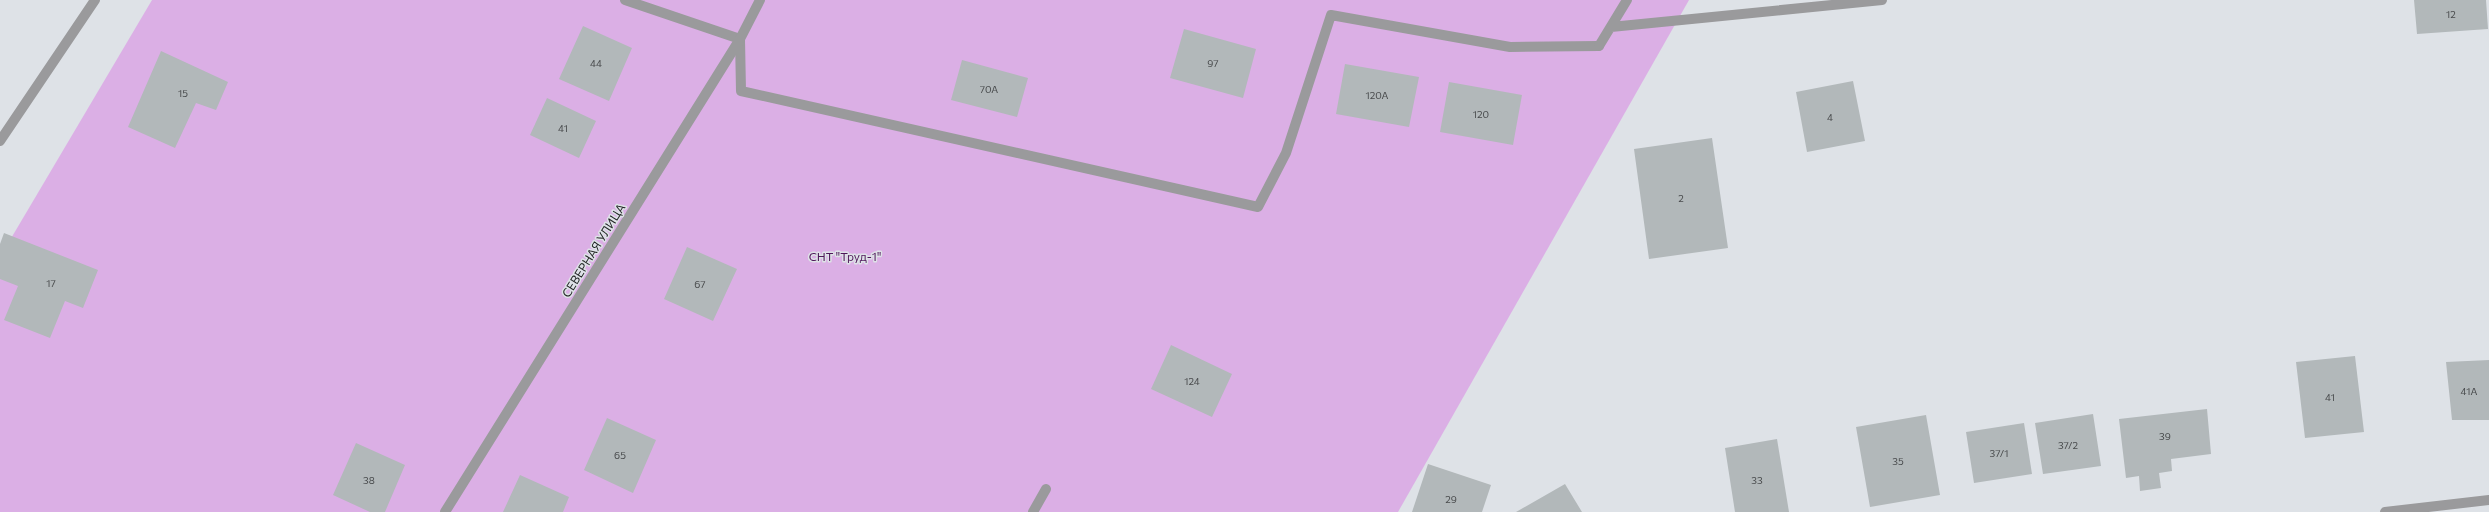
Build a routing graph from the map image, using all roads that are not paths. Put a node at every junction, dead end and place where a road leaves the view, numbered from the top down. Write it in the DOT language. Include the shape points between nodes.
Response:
graph roads {
  1 [pos="95,0"];
  2 [pos="626,0"];
  3 [pos="760,0"];
  4 [pos="1627,0"];
  5 [pos="1882,0"];
  6 [pos="1611,27"];
  7 [pos="740,39"];
  8 [pos="0,141"];
  9 [pos="1046,489"];
  10 [pos="2489,500"];
  11 [pos="445,512"];
  12 [pos="1033,512"];
  13 [pos="2385,512"];
  1 -- 8 [label="street"];
  2 -- 7 [label="street"];
  3 -- 7 [label="street, СЕВЕРНАЯ УЛИЦА"];
  4 -- 6 [label="street"];
  5 -- 6 [label="street"];
  6 -- 7 [label="street" via="1599,46 1510,47 1331,15 1286,153 1258,207 741,91"];
  7 -- 11 [label="street, СЕВЕРНАЯ УЛИЦА"];
  9 -- 12 [label="street"];
  10 -- 13 [label="street"];
}
